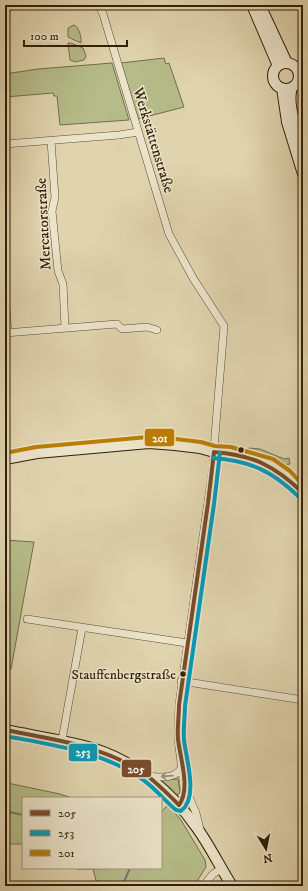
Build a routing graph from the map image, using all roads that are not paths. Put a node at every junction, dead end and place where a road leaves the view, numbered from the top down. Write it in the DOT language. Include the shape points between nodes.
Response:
graph roads {
  1 [pos="99,5"];
  2 [pos="106,5"];
  3 [pos="252,5"];
  4 [pos="260,5"];
  5 [pos="103,14"];
  6 [pos="283,64"];
  7 [pos="301,72"];
  8 [pos="287,87"];
  9 [pos="138,132"];
  10 [pos="51,141"];
  11 [pos="5,144"];
  12 [pos="303,148"];
  13 [pos="303,174"];
  14 [pos="5,292"];
  15 [pos="66,328"];
  16 [pos="158,330"];
  17 [pos="6,333"];
  18 [pos="214,452"];
  19 [pos="5,459"];
  20 [pos="303,493"];
  21 [pos="27,619"];
  22 [pos="82,628"];
  23 [pos="187,643"];
  24 [pos="181,681"];
  25 [pos="303,700"];
  26 [pos="5,730"];
  27 [pos="62,740"];
  28 [pos="182,767"];
  29 [pos="148,776"];
  30 [pos="185,788"];
  31 [pos="179,805"];
  32 [pos="203,837"];
  33 [pos="221,869"];
  34 [pos="202,886"];
  35 [pos="232,886"];
  1 -- 5 [label="street, Werkstättenstraße"];
  2 -- 5 [label="street"];
  3 -- 6 [label="main road"];
  4 -- 6 [label="main road"];
  5 -- 9 [label="street, Werkstättenstraße"];
  6 -- 7 [label="main road" via="294,66"];
  6 -- 8 [label="main road" via="275,69 273,76 276,83"];
  7 -- 8 [label="main road" via="298,80"];
  8 -- 12 [label="main road"];
  8 -- 13 [label="main road" via="287,122"];
  9 -- 10 [label="street"];
  9 -- 18 [label="street, Werkstättenstraße" via="169,234 224,326"];
  10 -- 11 [label="street"];
  10 -- 15 [label="street, Mercatorstraße" via="55,197 52,211"];
  14 -- 17 [label="street"];
  15 -- 16 [label="street" via="117,324 122,329 147,327"];
  15 -- 17 [label="street"];
  18 -- 19 [label="main road" via="175,444 149,443 37,453"];
  18 -- 20 [label="main road" via="230,453 271,466 286,476"];
  18 -- 23 [label="street"];
  21 -- 22 [label="street"];
  22 -- 23 [label="street"];
  22 -- 27 [label="street"];
  23 -- 24 [label="street"];
  24 -- 25 [label="street"];
  24 -- 28 [label="street" via="178,738"];
  26 -- 27 [label="main road"];
  27 -- 29 [label="main road" via="110,755"];
  28 -- 29 [label="street, one-way" via="179,773 172,776"];
  28 -- 30 [label="street"];
  29 -- 31 [label="main road"];
  30 -- 31 [label="street" via="185,796"];
  30 -- 32 [label="street"];
  31 -- 32 [label="main road"];
  32 -- 33 [label="main road"];
  33 -- 34 [label="street"];
  33 -- 35 [label="main road"];
}
